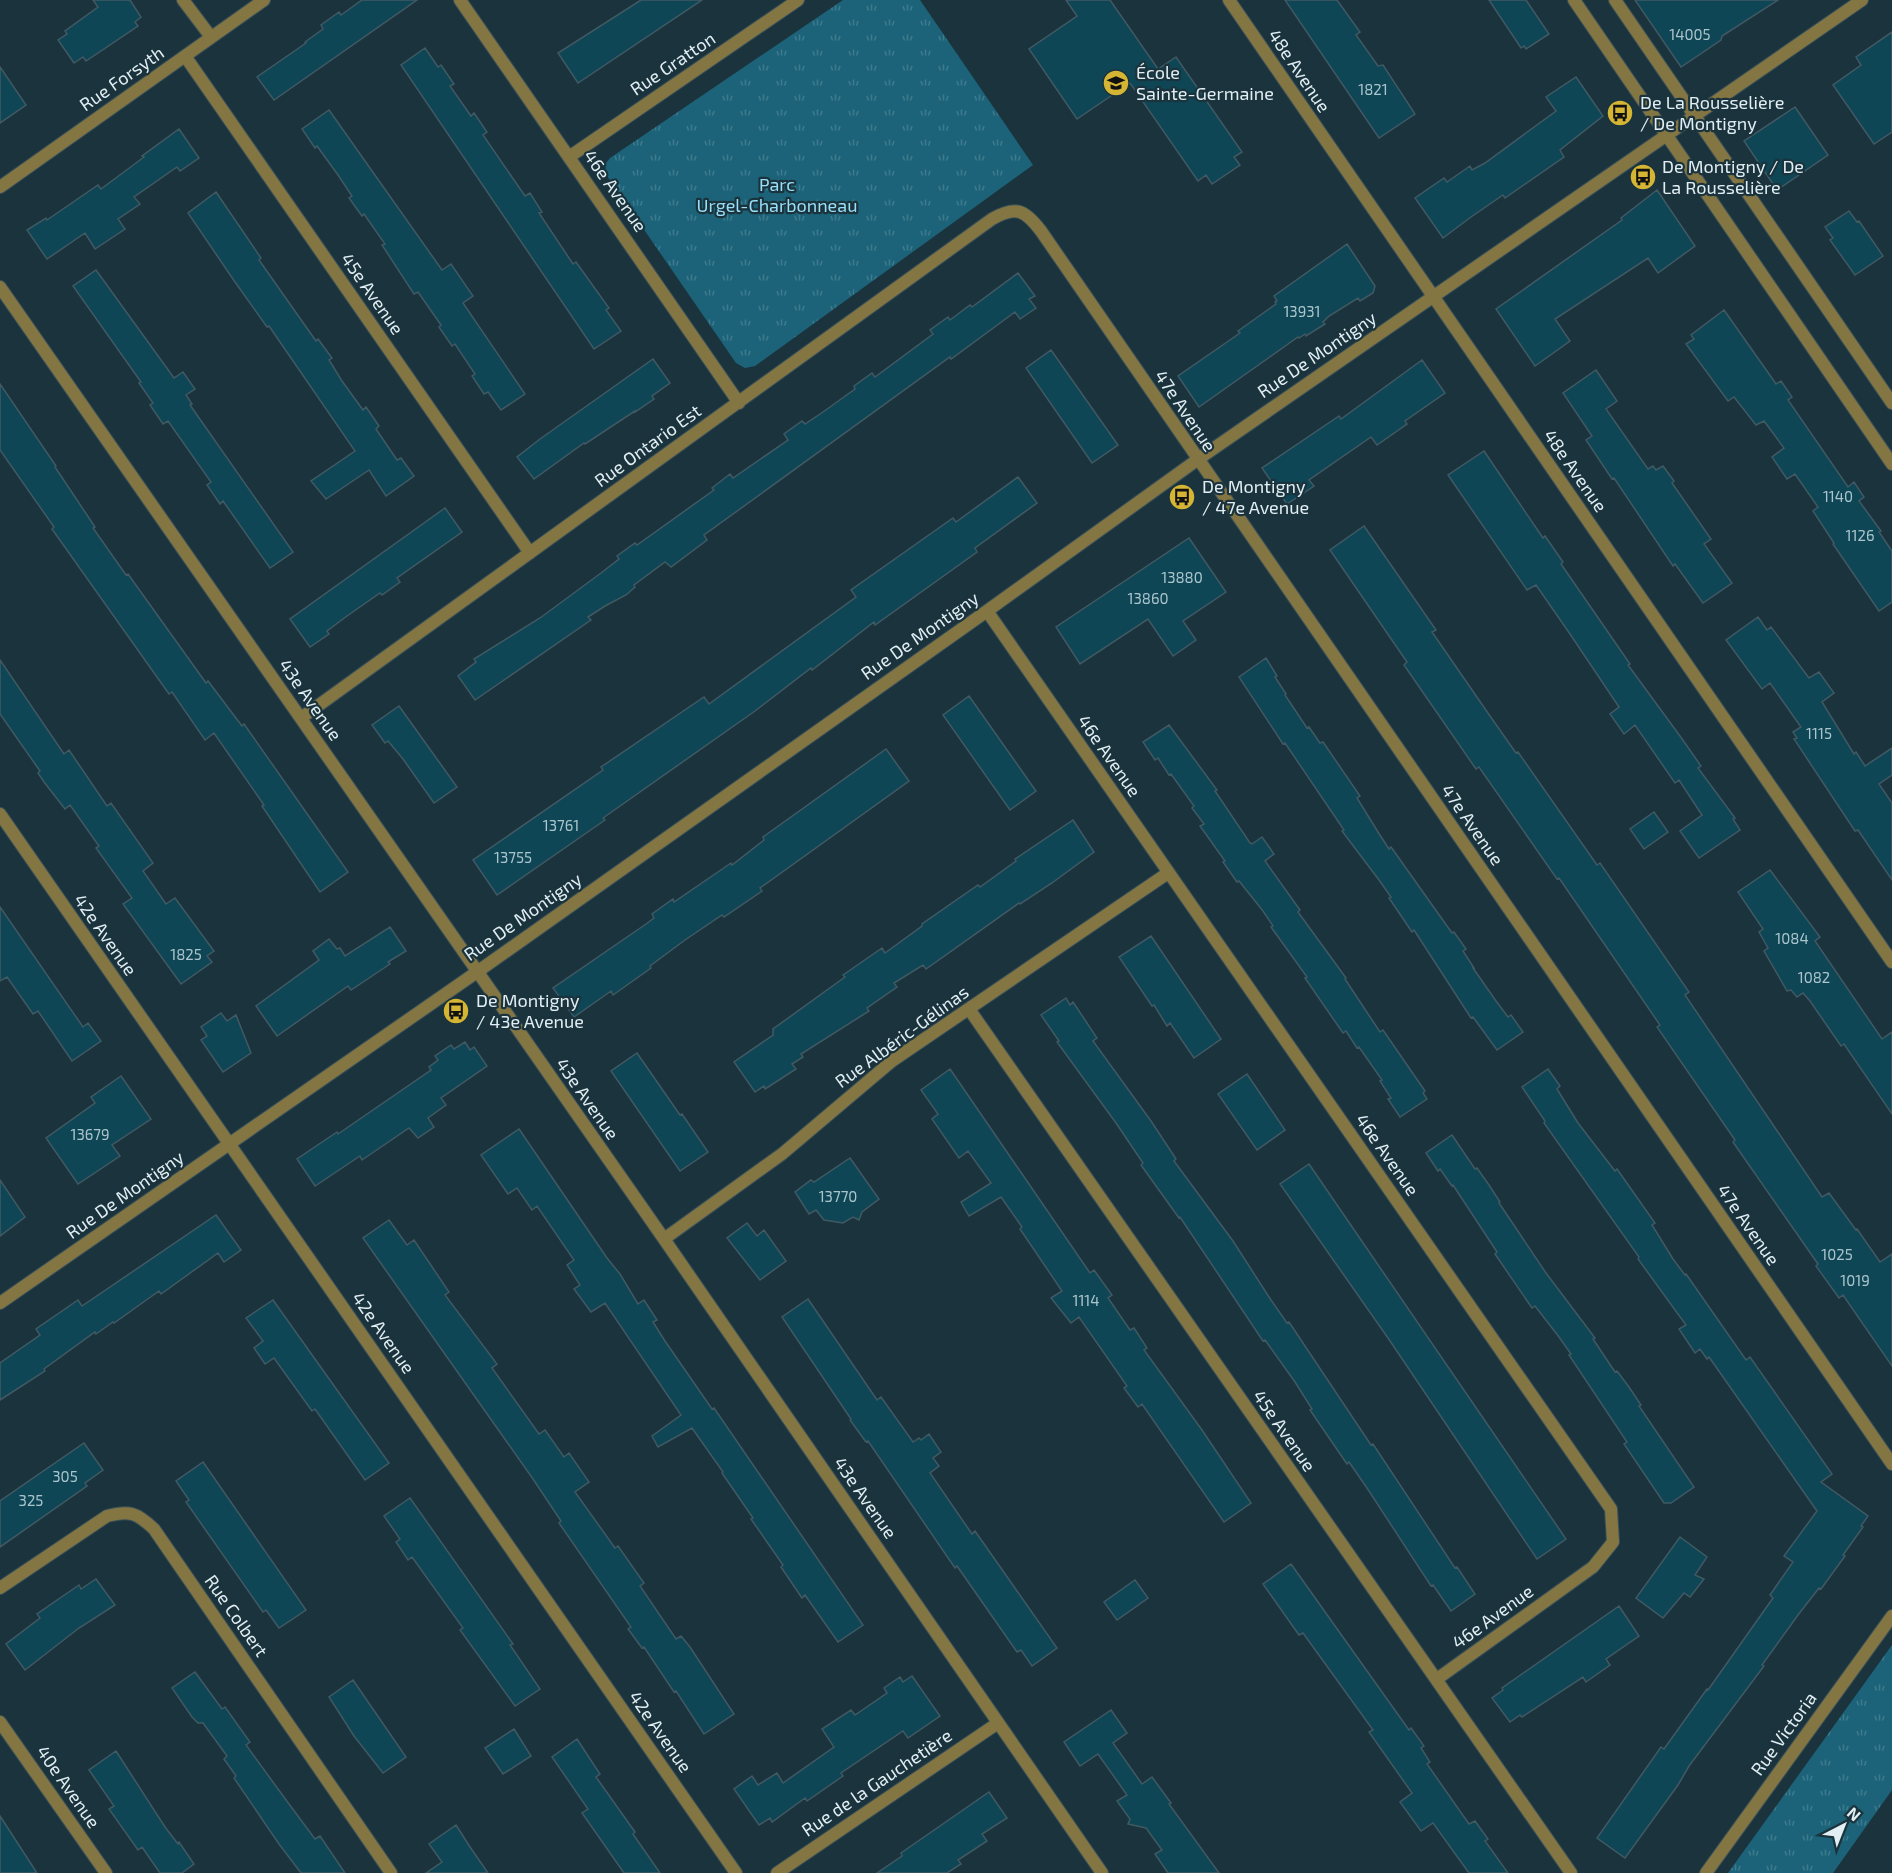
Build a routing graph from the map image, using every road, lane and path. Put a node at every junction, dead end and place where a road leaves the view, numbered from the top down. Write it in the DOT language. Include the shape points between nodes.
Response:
graph roads {
  1 [pos="183,0"];
  2 [pos="264,0"];
  3 [pos="460,0"];
  4 [pos="798,0"];
  5 [pos="1228,0"];
  6 [pos="1574,0"];
  7 [pos="1615,0"];
  8 [pos="1862,0"];
  9 [pos="211,37"];
  10 [pos="185,56"];
  11 [pos="1694,115"];
  12 [pos="1667,135"];
  13 [pos="569,157"];
  14 [pos="0,187"];
  15 [pos="1019,211"];
  16 [pos="0,287"];
  17 [pos="1433,298"];
  18 [pos="739,403"];
  19 [pos="1892,403"];
  20 [pos="1197,460"];
  21 [pos="1892,464"];
  22 [pos="530,553"];
  23 [pos="987,611"];
  24 [pos="301,718"];
  25 [pos="0,814"];
  26 [pos="1168,873"];
  27 [pos="1892,962"];
  28 [pos="477,972"];
  29 [pos="969,1009"];
  30 [pos="229,1145"];
  31 [pos="664,1239"];
  32 [pos="0,1303"];
  33 [pos="1892,1464"];
  34 [pos="0,1588"];
  35 [pos="1892,1616"];
  36 [pos="1437,1679"];
  37 [pos="0,1722"];
  38 [pos="998,1723"];
  39 [pos="106,1873"];
  40 [pos="392,1873"];
  41 [pos="736,1873"];
  42 [pos="777,1873"];
  43 [pos="1102,1873"];
  44 [pos="1571,1873"];
  45 [pos="1706,1873"];
  1 -- 9 [label="street"];
  2 -- 9 [label="street, Rue Forsyth"];
  3 -- 13 [label="street, 46e Avenue"];
  4 -- 13 [label="street, Rue Gratton"];
  5 -- 17 [label="street, 48e Avenue"];
  6 -- 12 [label="street"];
  7 -- 11 [label="street"];
  8 -- 11 [label="street, Rue De Montigny"];
  9 -- 10 [label="street, Rue Forsyth"];
  10 -- 14 [label="street, Rue Forsyth"];
  10 -- 22 [label="street, 45e Avenue"];
  11 -- 12 [label="street, Rue De Montigny"];
  11 -- 19 [label="street"];
  12 -- 17 [label="street, Rue De Montigny"];
  12 -- 21 [label="street"];
  13 -- 18 [label="street, 46e Avenue"];
  15 -- 18 [label="street, Rue Ontario Est" via="1006,211 992,219"];
  15 -- 20 [label="street, 47e Avenue" via="1041,231"];
  16 -- 24 [label="street, 43e Avenue"];
  17 -- 20 [label="street, Rue De Montigny"];
  17 -- 27 [label="street, 48e Avenue"];
  18 -- 22 [label="street, Rue Ontario Est"];
  20 -- 23 [label="street, Rue De Montigny"];
  20 -- 33 [label="street, 47e Avenue"];
  22 -- 24 [label="street, Rue Ontario Est"];
  23 -- 26 [label="street, 46e Avenue"];
  23 -- 28 [label="street, Rue De Montigny"];
  24 -- 28 [label="street, 43e Avenue"];
  25 -- 30 [label="street, 42e Avenue"];
  26 -- 29 [label="street, Rue Albéric-Gélinas"];
  26 -- 36 [label="street, 46e Avenue" via="1611,1509 1613,1542 1593,1567"];
  28 -- 30 [label="street, Rue De Montigny"];
  28 -- 31 [label="street, 43e Avenue"];
  29 -- 31 [label="street, Rue Albéric-Gélinas" via="892,1061 782,1154"];
  29 -- 36 [label="street, 45e Avenue"];
  30 -- 32 [label="street, Rue De Montigny"];
  30 -- 41 [label="street, 42e Avenue"];
  31 -- 38 [label="street, 43e Avenue"];
  34 -- 40 [label="street, Rue Colbert" via="107,1515 124,1511 141,1517 154,1529"];
  35 -- 45 [label="street, Rue Victoria"];
  36 -- 44 [label="street, 45e Avenue"];
  37 -- 39 [label="street, 40e Avenue"];
  38 -- 42 [label="street, Rue de la Gauchetière"];
  38 -- 43 [label="street, 43e Avenue"];
}
